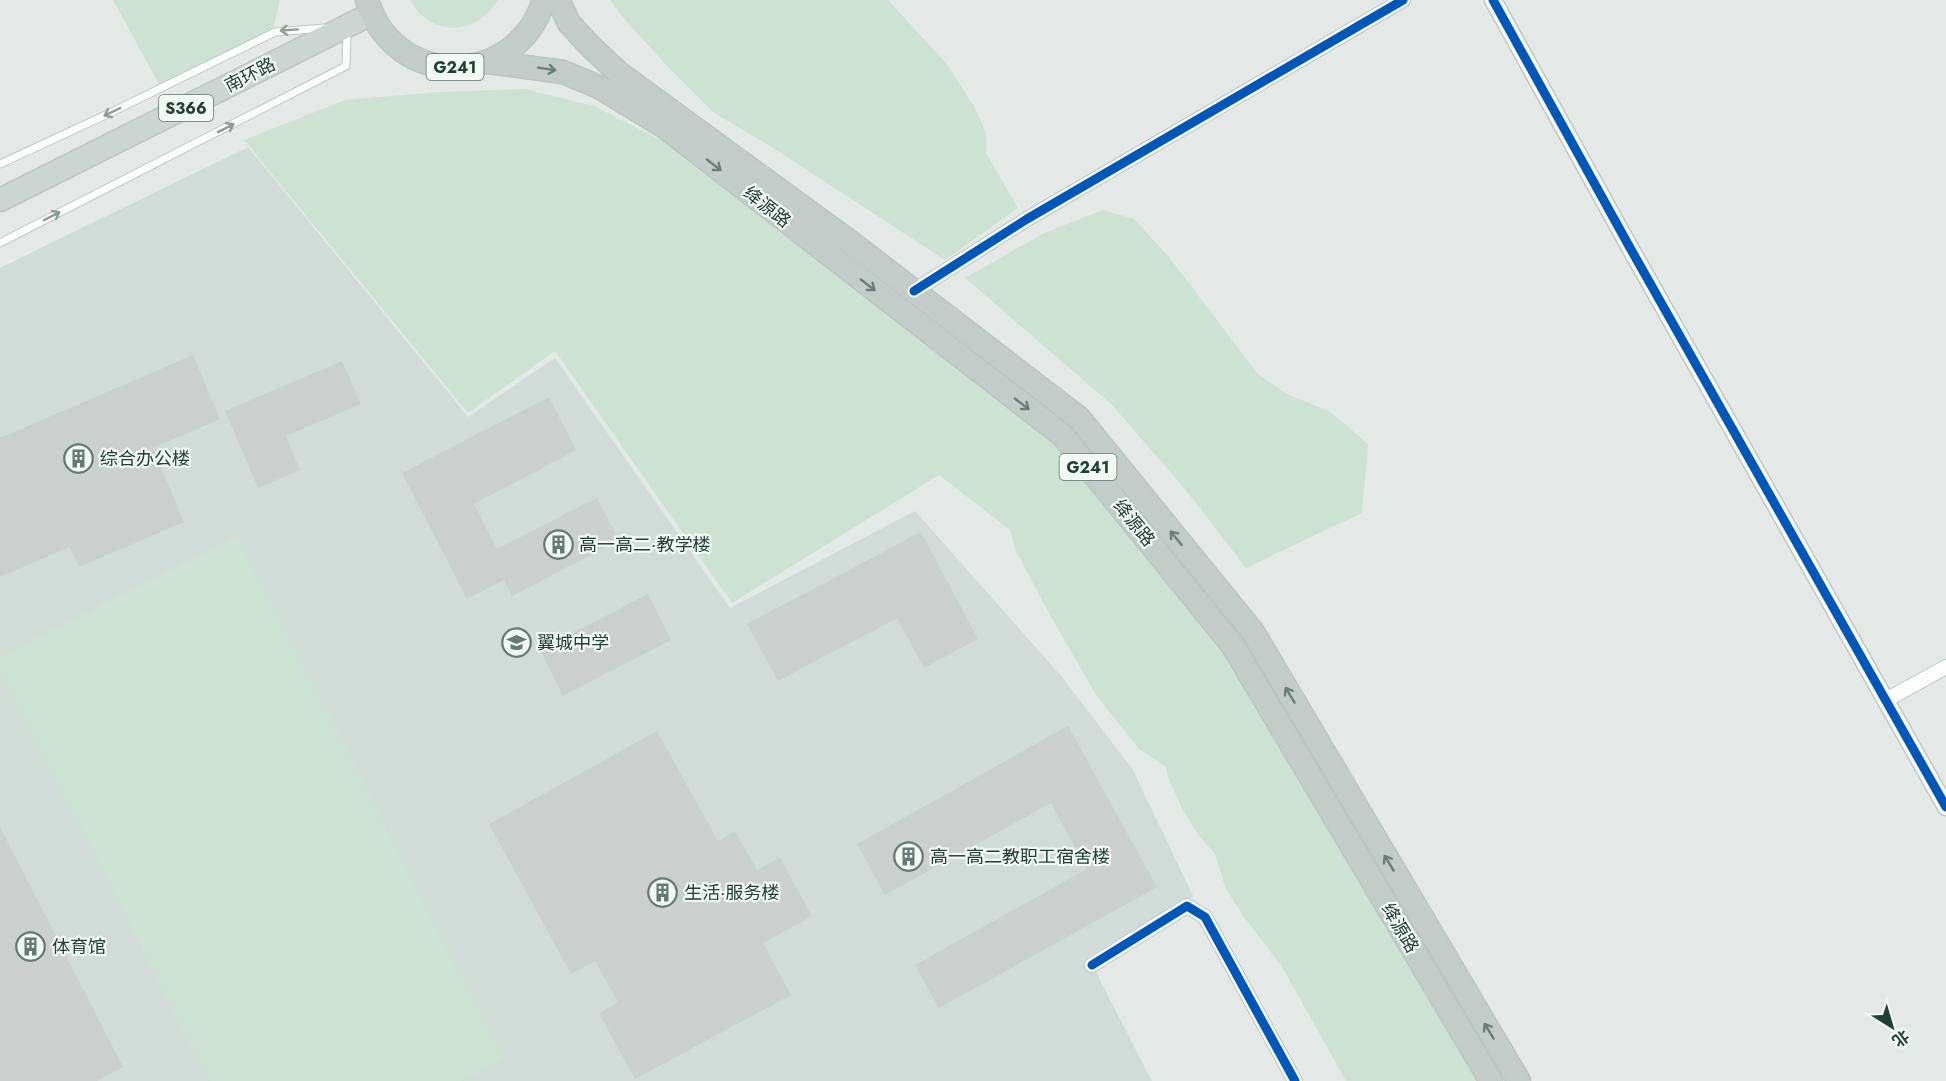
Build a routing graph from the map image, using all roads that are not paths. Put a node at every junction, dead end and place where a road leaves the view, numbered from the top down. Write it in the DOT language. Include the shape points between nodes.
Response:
graph roads {
  1 [pos="544,0"];
  2 [pos="558,0"];
  3 [pos="1403,0"];
  4 [pos="1493,0"];
  5 [pos="367,5"];
  6 [pos="347,26"];
  7 [pos="489,62"];
  8 [pos="0,164"];
  9 [pos="0,200"];
  10 [pos="0,243"];
  11 [pos="914,291"];
  12 [pos="1946,667"];
  13 [pos="1886,700"];
  14 [pos="1946,807"];
  15 [pos="1092,965"];
  16 [pos="1295,1081"];
  17 [pos="1491,1081"];
  18 [pos="1518,1081"];
  1 -- 7 [label="highway, G241" via="523,39"];
  2 -- 11 [label="highway, 绛源路 / G241" via="569,23 619,73"];
  3 -- 11 [label="street" via="1027,219"];
  4 -- 13 [label="street"];
  5 -- 6 [label="main road, 南环路 / S366"];
  5 -- 7 [label="highway, G241" via="381,31 416,59 439,67 464,68"];
  6 -- 8 [label="lane, one-way" via="275,32"];
  6 -- 9 [label="main road, 南环路 / S366"];
  10 -- 6 [label="lane, one-way" via="346,66"];
  7 -- 17 [label="highway, 绛源路 / G241, one-way" via="563,72 599,87 665,127 1062,435 1233,646"];
  18 -- 11 [label="highway, 绛源路 / G241, one-way" via="1252,632 1079,418"];
  12 -- 13 [label="street"];
  13 -- 14 [label="street"];
  15 -- 16 [label="street" via="1187,906 1205,917"];
}
